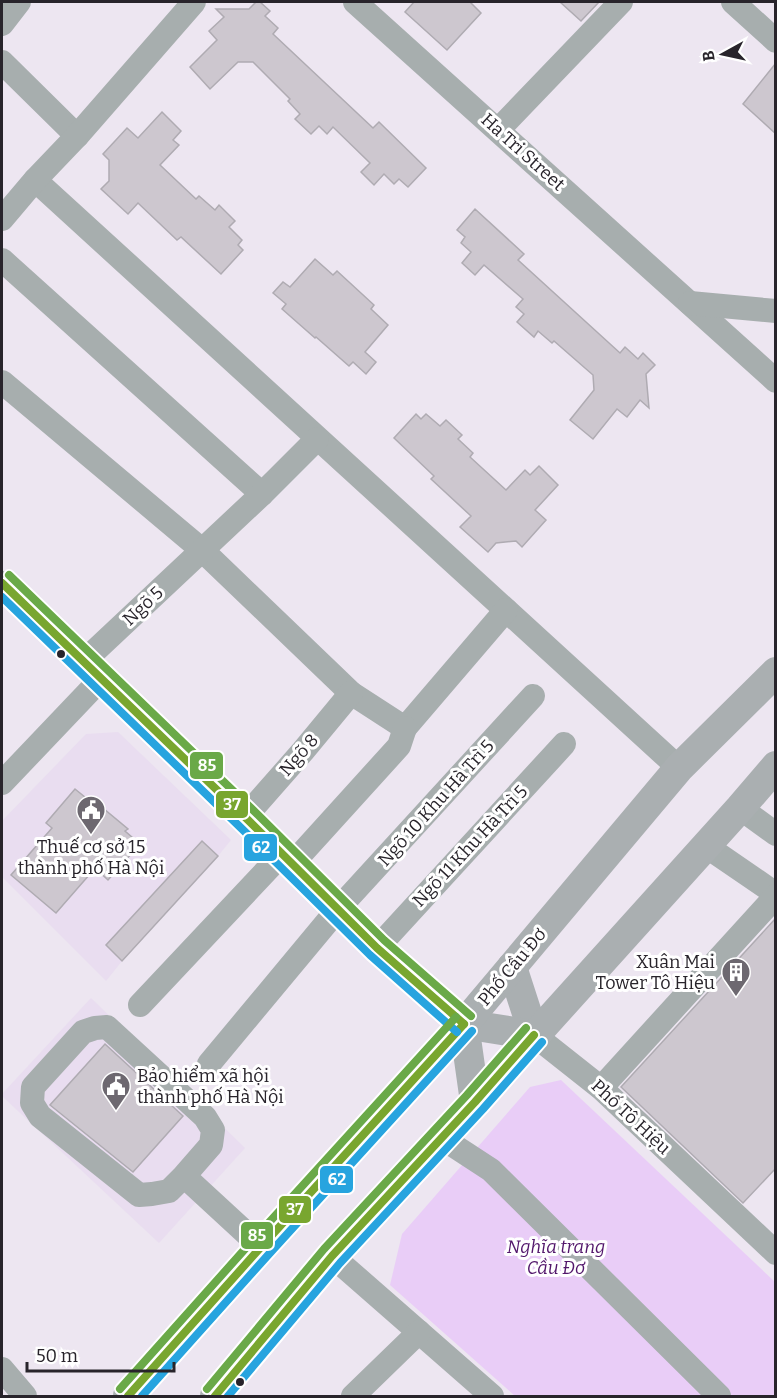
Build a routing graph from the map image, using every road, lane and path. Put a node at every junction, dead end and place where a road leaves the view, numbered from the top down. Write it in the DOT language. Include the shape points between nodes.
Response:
graph roads {
  1 [pos="19,2"];
  2 [pos="194,2"];
  3 [pos="355,2"];
  4 [pos="621,2"];
  5 [pos="733,2"];
  6 [pos="2,24"];
  7 [pos="776,41"];
  8 [pos="2,62"];
  9 [pos="498,130"];
  10 [pos="77,136"];
  11 [pos="35,180"];
  12 [pos="2,219"];
  13 [pos="2,260"];
  14 [pos="690,303"];
  15 [pos="776,312"];
  16 [pos="776,381"];
  17 [pos="2,382"];
  18 [pos="317,439"];
  19 [pos="262,494"];
  20 [pos="202,550"];
  21 [pos="6,595"];
  22 [pos="506,610"];
  23 [pos="83,662"];
  24 [pos="776,672"];
  25 [pos="101,679"];
  26 [pos="351,693"];
  27 [pos="533,696"];
  28 [pos="405,728"];
  29 [pos="564,744"];
  30 [pos="776,766"];
  31 [pos="680,768"];
  32 [pos="2,783"];
  33 [pos="740,808"];
  34 [pos="245,817"];
  35 [pos="776,834"];
  36 [pos="706,846"];
  37 [pos="287,859"];
  38 [pos="776,895"];
  39 [pos="338,909"];
  40 [pos="377,948"];
  41 [pos="512,968"];
  42 [pos="140,1005"];
  43 [pos="464,1024"];
  44 [pos="534,1035"];
  45 [pos="209,1064"];
  46 [pos="602,1088"];
  47 [pos="475,1102"];
  48 [pos="442,1138"];
  49 [pos="184,1176"];
  50 [pos="261,1247"];
  51 [pos="776,1252"];
  52 [pos="332,1256"];
  53 [pos="419,1332"];
  54 [pos="2,1369"];
  55 [pos="25,1396"];
  56 [pos="128,1396"];
  57 [pos="215,1396"];
  58 [pos="353,1396"];
  59 [pos="492,1396"];
  60 [pos="719,1396"];
  1 -- 6 [label="street"];
  2 -- 10 [label="street"];
  3 -- 9 [label="street, Ha Tri Street"];
  4 -- 9 [label="street"];
  5 -- 7 [label="street"];
  8 -- 10 [label="street"];
  9 -- 14 [label="street, Ha Tri Street"];
  10 -- 11 [label="street"];
  11 -- 12 [label="street"];
  11 -- 18 [label="street"];
  13 -- 19 [label="street"];
  14 -- 15 [label="street"];
  14 -- 16 [label="street, Ha Tri Street"];
  17 -- 20 [label="street"];
  18 -- 19 [label="street, Ngõ 5"];
  18 -- 22 [label="street"];
  19 -- 20 [label="street, Ngõ 5"];
  20 -- 23 [label="street, Ngõ 5"];
  20 -- 26 [label="street"];
  21 -- 23 [label="street"];
  22 -- 28 [label="street"];
  22 -- 31 [label="street"];
  23 -- 25 [label="street"];
  24 -- 31 [label="main road, Phố Cầu Đơ"];
  25 -- 32 [label="street"];
  25 -- 34 [label="street"];
  26 -- 28 [label="street"];
  26 -- 34 [label="street, Ngõ 8"];
  27 -- 39 [label="street, Ngõ 10 Khu Hà Trì 5"];
  28 -- 37 [label="street" via="399,746"];
  29 -- 40 [label="street, Ngõ 11 Khu Hà Trì 5"];
  30 -- 33 [label="main road"];
  31 -- 41 [label="main road, Phố Cầu Đơ"];
  33 -- 35 [label="street"];
  33 -- 36 [label="main road"];
  34 -- 37 [label="street"];
  36 -- 38 [label="street"];
  36 -- 44 [label="main road"];
  37 -- 39 [label="street"];
  37 -- 42 [label="street"];
  38 -- 46 [label="street"];
  39 -- 40 [label="street"];
  39 -- 45 [label="street, Ngõ 10 Khu Hà Trì 5"];
  40 -- 43 [label="street"];
  41 -- 43 [label="main road, Phố Cầu Đơ"];
  41 -- 44 [label="main road"];
  43 -- 44 [label="main road, Phố Tô Hiệu"];
  43 -- 47 [label="main road"];
  43 -- 50 [label="main road, Phố Cầu Đơ"];
  44 -- 46 [label="street, Phố Tô Hiệu"];
  44 -- 47 [label="main road"];
  46 -- 51 [label="street, Phố Tô Hiệu"];
  47 -- 48 [label="main road"];
  48 -- 52 [label="main road"];
  48 -- 60 [label="street" via="490,1170"];
  49 -- 49 [label="street" via="212,1145 213,1130 205,1117 107,1028 83,1032 33,1087 32,1103 40,1116 139,1195 170,1191"];
  49 -- 50 [label="street"];
  50 -- 56 [label="main road, Phố Cầu Đơ"];
  52 -- 53 [label="street"];
  52 -- 57 [label="main road"];
  53 -- 58 [label="street"];
  53 -- 59 [label="street"];
  54 -- 55 [label="street"];
}
